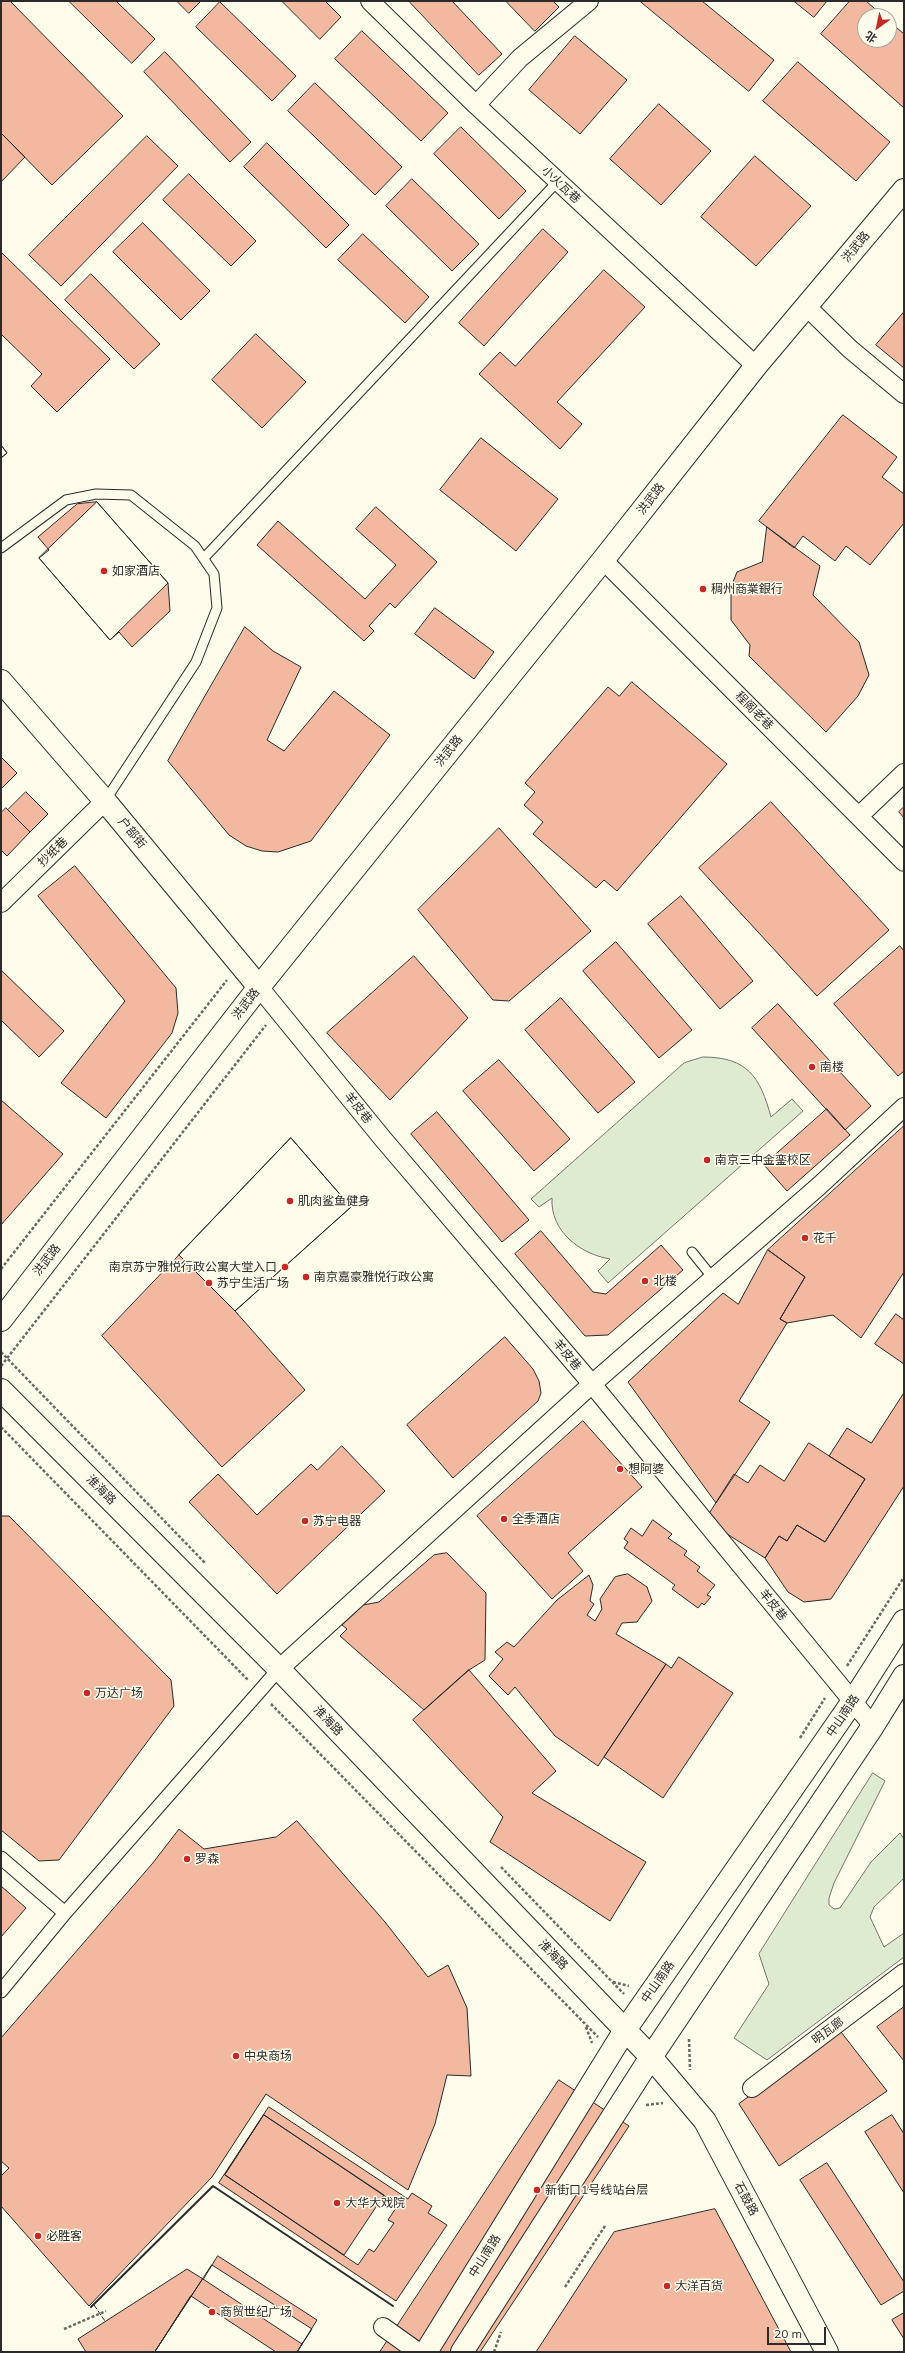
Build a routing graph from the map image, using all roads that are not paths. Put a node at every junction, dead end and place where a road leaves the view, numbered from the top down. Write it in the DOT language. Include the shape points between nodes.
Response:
graph roads {
  1 [pos="370,1"];
  2 [pos="589,1"];
  3 [pos="476,105"];
  4 [pos="558,181"];
  5 [pos="904,190"];
  6 [pos="806,306"];
  7 [pos="756,366"];
  8 [pos="904,394"];
  9 [pos="1,548"];
  10 [pos="204,558"];
  11 [pos="603,560"];
  12 [pos="1,681"];
  13 [pos="904,773"];
  14 [pos="105,801"];
  15 [pos="859,816"];
  16 [pos="904,862"];
  17 [pos="1,902"];
  18 [pos="259,987"];
  19 [pos="904,1107"];
  20 [pos="692,1252"];
  21 [pos="713,1278"];
  22 [pos="1,1320"];
  23 [pos="592,1384"];
  24 [pos="1,1390"];
  25 [pos="904,1621"];
  26 [pos="278,1669"];
  27 [pos="904,1676"];
  28 [pos="853,1702"];
  29 [pos="873,1726"];
  30 [pos="1,1858"];
  31 [pos="65,1913"];
  32 [pos="904,1973"];
  33 [pos="1,1991"];
  34 [pos="625,2030"];
  35 [pos="651,2057"];
  36 [pos="752,2088"];
  37 [pos="484,2258"];
  38 [pos="383,2327"];
  39 [pos="418,2352"];
  40 [pos="426,2352"];
  41 [pos="462,2352"];
  42 [pos="827,2352"];
  1 -- 3 [label="street, 小火瓦巷"];
  2 -- 3 [label="street" via="520,58"];
  3 -- 4 [label="street, 小火瓦巷"];
  4 -- 7 [label="street, 小火瓦巷"];
  4 -- 10 [label="lane"];
  5 -- 6 [label="main road, 洪武路"];
  6 -- 7 [label="main road, 洪武路"];
  6 -- 8 [label="street" via="850,349"];
  7 -- 11 [label="main road, 洪武路"];
  9 -- 10 [label="lane" via="66,500 96,494 131,495 195,546"];
  10 -- 14 [label="lane" via="214,574 216,608 196,662"];
  11 -- 15 [label="street, 程阁老巷"];
  11 -- 18 [label="main road, 洪武路"];
  12 -- 14 [label="main road, 户部街"];
  13 -- 15 [label="street"];
  14 -- 17 [label="street, 抄纸巷"];
  14 -- 18 [label="main road, 户部街"];
  15 -- 16 [label="street, 程阁老巷"];
  18 -- 22 [label="main road, 洪武路"];
  18 -- 23 [label="street, 羊皮巷" via="382,1139"];
  19 -- 21 [label="street"];
  20 -- 21 [label="lane"];
  21 -- 23 [label="street"];
  23 -- 26 [label="street"];
  23 -- 28 [label="street, 羊皮巷"];
  24 -- 26 [label="main road, 淮海路"];
  25 -- 28 [label="lane"];
  26 -- 31 [label="street"];
  26 -- 34 [label="main road, 淮海路"];
  27 -- 29 [label="main road"];
  28 -- 29 [label="street, 羊皮巷"];
  28 -- 34 [label="main road, 中山南路"];
  28 -- 37 [label="lane"];
  29 -- 35 [label="main road"];
  30 -- 31 [label="street"];
  31 -- 33 [label="street"];
  32 -- 36 [label="street, 明瓦廊"];
  34 -- 35 [label="main road, 淮海路"];
  34 -- 37 [label="main road, 中山南路"];
  35 -- 41 [label="main road"];
  35 -- 42 [label="main road, 石鼓路" via="705,2121"];
  37 -- 40 [label="lane"];
  38 -- 39 [label="street"];
}
